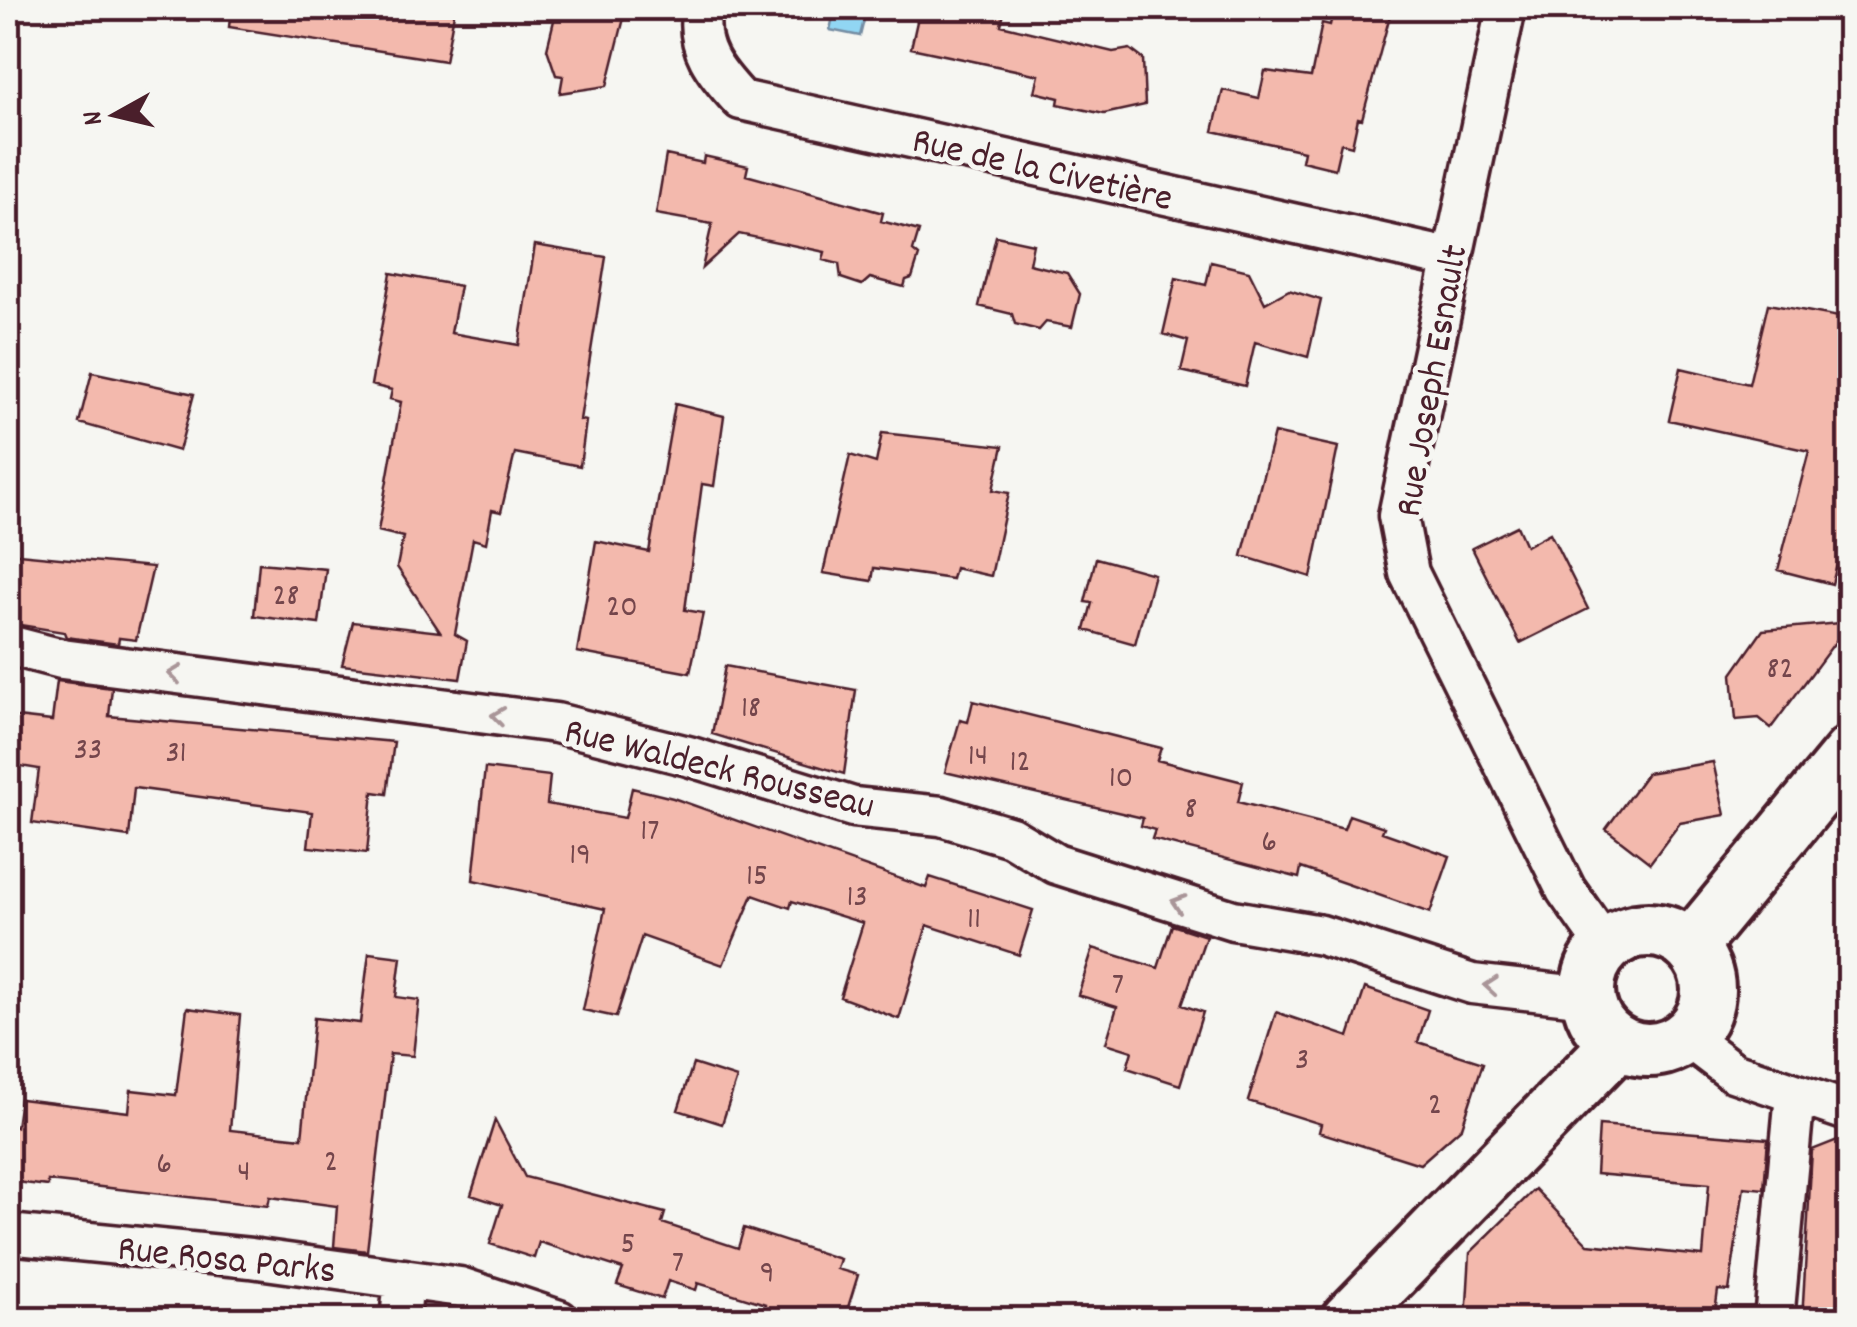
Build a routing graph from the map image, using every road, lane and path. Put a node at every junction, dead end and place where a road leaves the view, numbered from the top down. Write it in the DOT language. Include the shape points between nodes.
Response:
graph roads {
  1 [pos="702,8"];
  2 [pos="1506,8"];
  3 [pos="1450,258"];
  4 [pos="8,645"];
  5 [pos="1850,754"];
  6 [pos="1606,946"];
  7 [pos="1690,947"];
  8 [pos="1588,997"];
  9 [pos="1686,1037"];
  10 [pos="1618,1043"];
  11 [pos="1795,1094"];
  12 [pos="1850,1112"];
  13 [pos="8,1234"];
  14 [pos="404,1279"];
  15 [pos="400,1320"];
  16 [pos="559,1320"];
  17 [pos="1348,1320"];
  18 [pos="1774,1320"];
  1 -- 3 [label="street, Rue de la Civetière" via="698,30 712,69 742,100"];
  2 -- 3 [label="street, Rue Joseph Esnault"];
  3 -- 6 [label="street, Rue Joseph Esnault" via="1398,516 1409,574 1566,890"];
  8 -- 4 [label="street, Rue Waldeck Rousseau, one-way" via="1472,984 1321,934 1233,920 1056,864 1012,837 941,816 853,807 556,723 62,659"];
  5 -- 7 [label="street"];
  6 -- 7 [label="street" via="1639,930 1657,930"];
  6 -- 8 [label="street" via="1589,978"];
  7 -- 9 [label="street" via="1708,982 1700,1022"];
  8 -- 10 [label="street" via="1593,1015"];
  9 -- 10 [label="street" via="1654,1051"];
  9 -- 11 [label="street" via="1733,1072"];
  10 -- 17 [label="street"];
  11 -- 12 [label="street"];
  11 -- 18 [label="street"];
  13 -- 14 [label="street, Rue Rosa Parks"];
  14 -- 15 [label="street"];
  14 -- 16 [label="street, Rue Rosa Parks" via="460,1287"];
}
